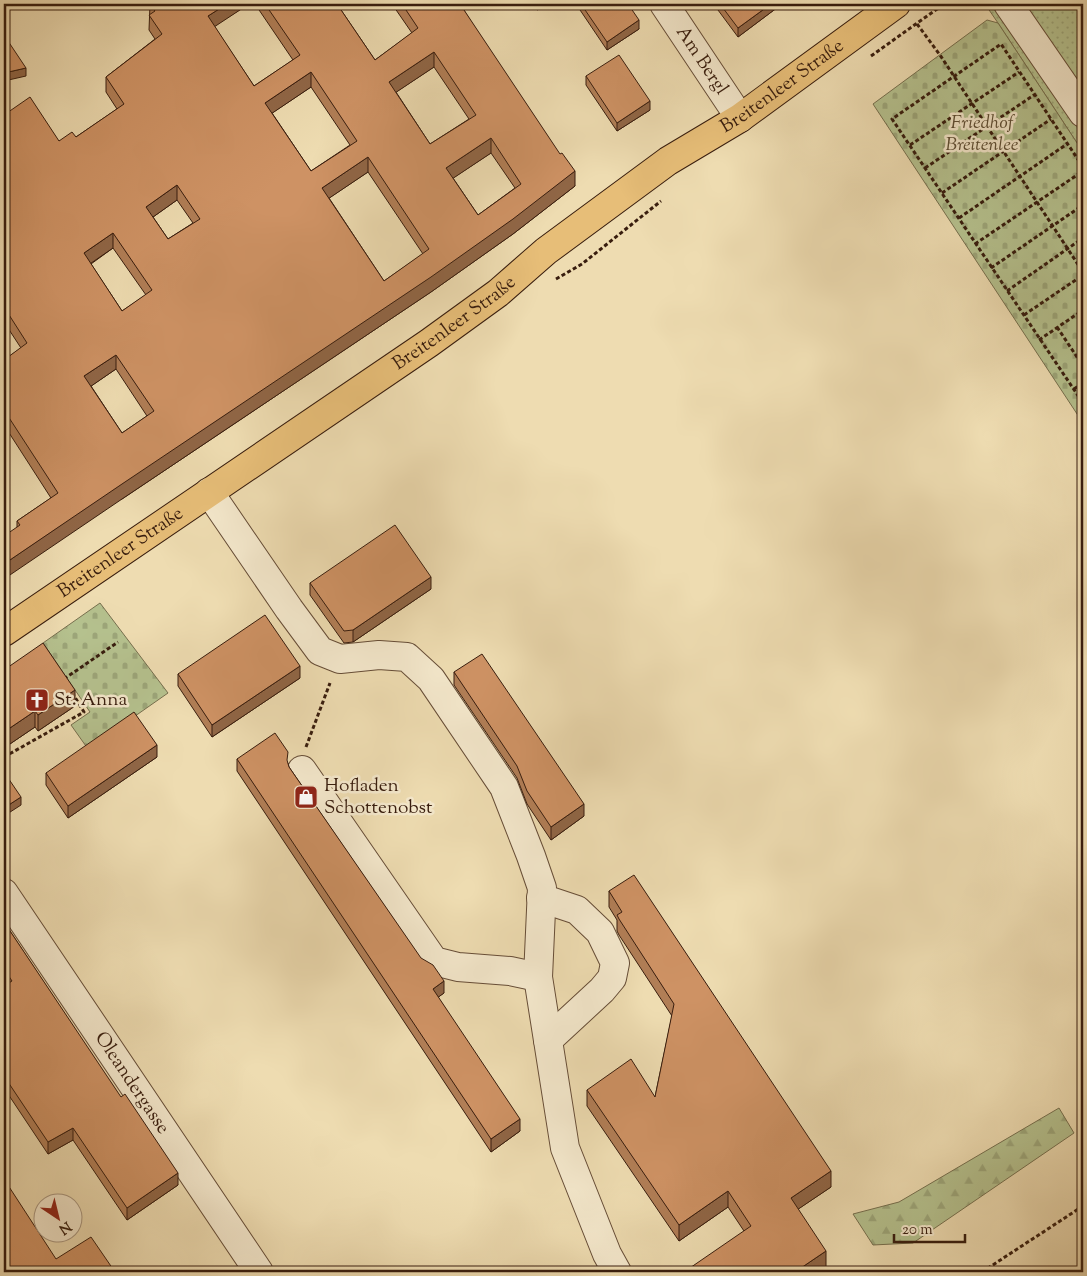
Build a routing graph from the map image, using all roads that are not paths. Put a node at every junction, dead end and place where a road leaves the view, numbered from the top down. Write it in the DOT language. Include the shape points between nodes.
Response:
graph roads {
  1 [pos="664,4"];
  2 [pos="896,4"];
  3 [pos="1008,4"];
  4 [pos="1083,113"];
  5 [pos="740,118"];
  6 [pos="209,492"];
  7 [pos="4,632"];
  8 [pos="302,770"];
  9 [pos="4,893"];
  10 [pos="541,898"];
  11 [pos="538,977"];
  12 [pos="548,1040"];
  13 [pos="259,1272"];
  14 [pos="617,1272"];
  1 -- 5 [label="street, Am Bergl"];
  2 -- 5 [label="main road, Breitenleer Straße"];
  3 -- 4 [label="street"];
  5 -- 6 [label="main road, Breitenleer Straße" via="668,161 546,251 498,293"];
  6 -- 7 [label="main road, Breitenleer Straße"];
  6 -- 10 [label="street" via="320,651 340,659 379,654 407,658 431,679 504,787 542,888"];
  8 -- 11 [label="street" via="434,961"];
  9 -- 13 [label="street, Oleandergasse"];
  10 -- 11 [label="street"];
  10 -- 12 [label="street" via="577,910 600,932 615,963 612,978 602,990"];
  11 -- 12 [label="street"];
  12 -- 14 [label="street" via="565,1148 606,1254"];
}
